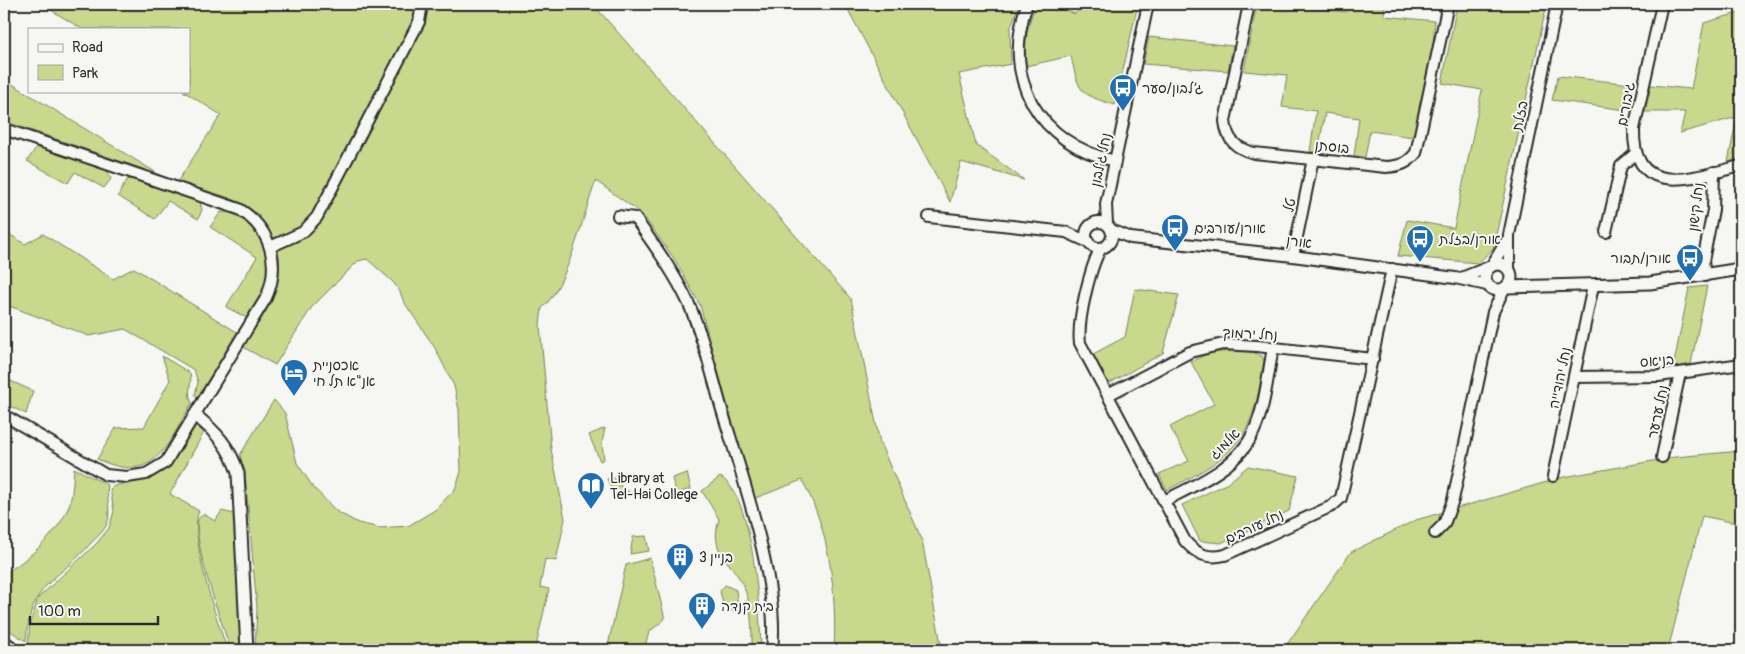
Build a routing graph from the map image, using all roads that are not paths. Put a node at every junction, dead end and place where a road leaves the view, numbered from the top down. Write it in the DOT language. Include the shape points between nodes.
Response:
graph roads {
  1 [pos="422,4"];
  2 [pos="1027,4"];
  3 [pos="1148,4"];
  4 [pos="1249,4"];
  5 [pos="1448,4"];
  6 [pos="1557,4"];
  7 [pos="1662,4"];
  8 [pos="4,129"];
  9 [pos="1636,153"];
  10 [pos="1313,159"];
  11 [pos="1115,161"];
  12 [pos="1741,166"];
  13 [pos="1714,172"];
  14 [pos="1106,204"];
  15 [pos="618,216"];
  16 [pos="929,217"];
  17 [pos="1092,224"];
  18 [pos="1109,227"];
  19 [pos="1066,232"];
  20 [pos="1606,232"];
  21 [pos="1509,235"];
  22 [pos="1138,239"];
  23 [pos="1089,244"];
  24 [pos="270,247"];
  25 [pos="1105,247"];
  26 [pos="1293,256"];
  27 [pos="1093,266"];
  28 [pos="1491,266"];
  29 [pos="1741,268"];
  30 [pos="1392,269"];
  31 [pos="1510,271"];
  32 [pos="1705,276"];
  33 [pos="1455,278"];
  34 [pos="1546,285"];
  35 [pos="1489,286"];
  36 [pos="1594,286"];
  37 [pos="1506,288"];
  38 [pos="1493,312"];
  39 [pos="1273,348"];
  40 [pos="1373,359"];
  41 [pos="1741,364"];
  42 [pos="1680,373"];
  43 [pos="1574,377"];
  44 [pos="1108,395"];
  45 [pos="4,415"];
  46 [pos="195,415"];
  47 [pos="1662,457"];
  48 [pos="1553,476"];
  49 [pos="1164,501"];
  50 [pos="1435,533"];
  51 [pos="4,645"];
  52 [pos="12,650"];
  53 [pos="246,650"];
  54 [pos="772,650"];
  1 -- 24 [label="street" via="419,22 317,216 303,232"];
  2 -- 11 [label="street" via="1020,29 1018,61 1023,84 1033,105 1043,121 1065,140 1090,154"];
  3 -- 11 [label="street, נחל ג'לבון"];
  4 -- 10 [label="street, בוסתן" via="1225,121 1227,134 1242,150"];
  5 -- 10 [label="street, בוסתן" via="1416,153 1408,162 1386,167"];
  6 -- 21 [label="street, בזלת"];
  7 -- 9 [label="street, גיבורים" via="1634,129"];
  8 -- 24 [label="street" via="239,209 257,222"];
  9 -- 13 [label="street" via="1649,171 1660,178 1673,180"];
  9 -- 20 [label="street" via="1621,166"];
  10 -- 26 [label="street, טל"];
  11 -- 14 [label="street, נחל ג'לבון"];
  12 -- 13 [label="street"];
  13 -- 32 [label="street, נחל קישון" via="1713,210 1703,261"];
  14 -- 17 [label="street, נחל ג'לבון"];
  14 -- 18 [label="street, נחל ג'לבון"];
  15 -- 54 [label="street" via="635,218 667,264 688,302 761,547 770,596"];
  16 -- 19 [label="street"];
  17 -- 18 [label="street"];
  17 -- 19 [label="street"];
  17 -- 23 [label="street" via="1086,232"];
  18 -- 22 [label="street, אורן" via="1124,236"];
  18 -- 25 [label="street" via="1112,236"];
  19 -- 23 [label="street"];
  21 -- 28 [label="street, בזלת"];
  21 -- 31 [label="street, בזלת"];
  22 -- 25 [label="street, אורן"];
  22 -- 26 [label="street, אורן"];
  23 -- 25 [label="street"];
  23 -- 27 [label="street, נחל עורבים"];
  24 -- 46 [label="street" via="274,274 266,298"];
  25 -- 27 [label="street, נחל עורבים"];
  26 -- 30 [label="street, אורן"];
  27 -- 44 [label="street, נחל עורבים" via="1081,322 1080,343"];
  28 -- 31 [label="street" via="1503,265"];
  28 -- 33 [label="street, אורן" via="1473,275"];
  28 -- 35 [label="street" via="1485,278"];
  29 -- 32 [label="street"];
  30 -- 33 [label="street, אורן"];
  30 -- 40 [label="street, נחל עורבים"];
  31 -- 34 [label="street"];
  31 -- 37 [label="street" via="1511,281"];
  32 -- 36 [label="street"];
  33 -- 35 [label="street, אורן"];
  34 -- 36 [label="street"];
  34 -- 37 [label="street"];
  35 -- 37 [label="street" via="1497,291"];
  35 -- 38 [label="street"];
  36 -- 43 [label="street, נחל יהודייה"];
  37 -- 38 [label="street"];
  38 -- 50 [label="street" via="1454,500 1444,524"];
  39 -- 40 [label="street, נחל ירמוך"];
  39 -- 44 [label="street, נחל ירמוך" via="1237,344 1190,352"];
  39 -- 49 [label="street, אלמוג" via="1256,427 1242,451 1209,478"];
  40 -- 49 [label="street, נחל עורבים" via="1345,488 1336,503 1215,557 1193,550"];
  41 -- 42 [label="street, בניאס"];
  42 -- 43 [label="street, בניאס"];
  42 -- 47 [label="street, נחל ערער"];
  43 -- 48 [label="street, נחל יהודייה"];
  44 -- 49 [label="street, נחל עורבים"];
  45 -- 46 [label="street" via="96,471 127,477 146,474 166,462"];
  46 -- 53 [label="street" via="228,447 238,473"];
  51 -- 52 [label="highway"];
}
